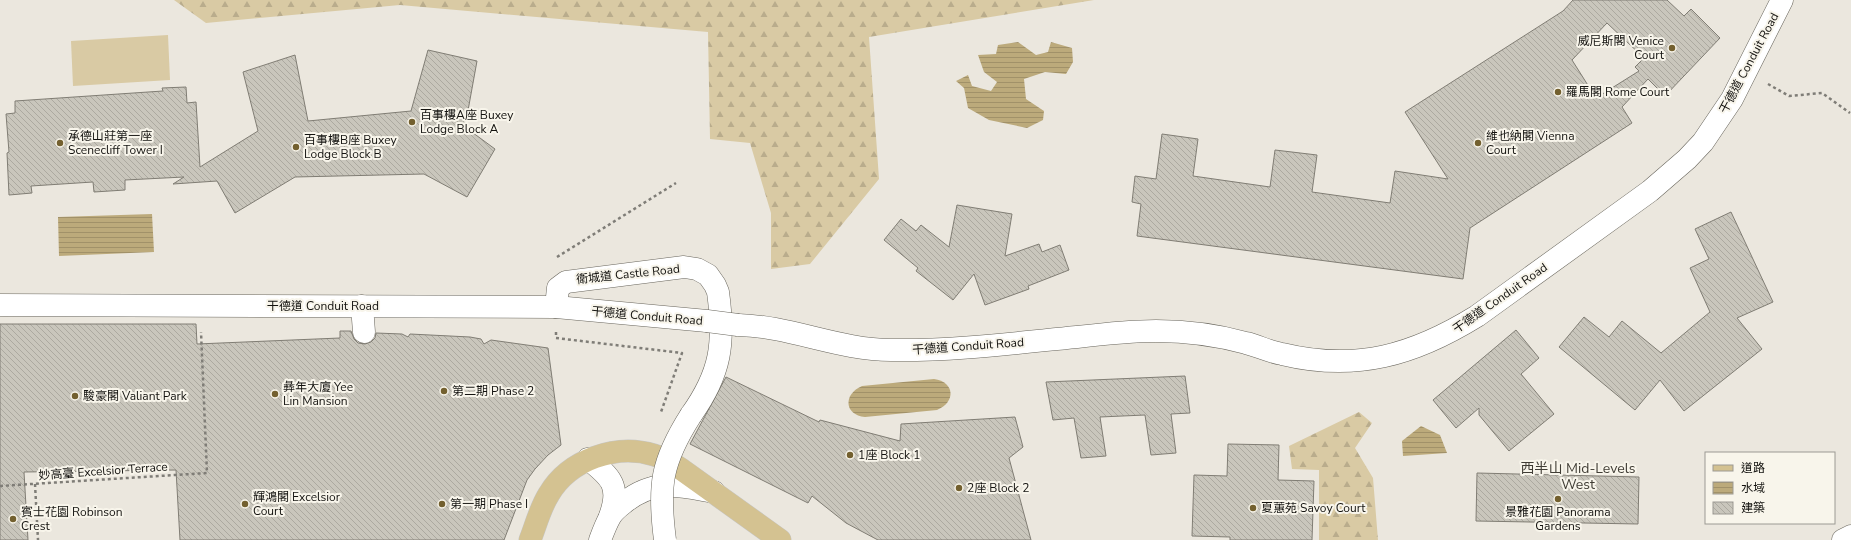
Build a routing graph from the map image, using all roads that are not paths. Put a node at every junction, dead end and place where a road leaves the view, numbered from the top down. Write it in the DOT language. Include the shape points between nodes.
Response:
graph roads {
  1 [pos="1782,0"];
  2 [pos="0,305"];
  3 [pos="362,306"];
  4 [pos="556,316"];
  5 [pos="364,332"];
  6 [pos="588,459"];
  7 [pos="714,492"];
  8 [pos="610,516"];
  9 [pos="1851,536"];
  10 [pos="530,540"];
  11 [pos="600,540"];
  12 [pos="666,540"];
  13 [pos="778,540"];
  14 [pos="1843,540"];
  1 -- 4 [label="street, 干德道 Conduit Road, bridge" via="1732,98 1703,142 1687,159 1650,191 1477,316 1451,332 1407,351 1372,359 1317,360 1280,354 1228,338 1156,331 956,348 890,350 855,347 758,325"];
  2 -- 3 [label="street, 干德道 Conduit Road"];
  3 -- 4 [label="street, 干德道 Conduit Road"];
  3 -- 5 [label="street"];
  4 -- 12 [label="street, 衛城道 Castle Road, bridge" via="558,288 566,282 677,268 697,269 708,275 715,285 718,292 719,359 710,385 672,447 664,472 661,501"];
  6 -- 7 [label="main road" via="615,452 653,454 665,459"];
  6 -- 8 [label="street" via="610,477 614,485 615,495"];
  6 -- 10 [label="main road" via="560,479 549,493"];
  7 -- 8 [label="street" via="674,485 655,487 632,497"];
  7 -- 13 [label="main road"];
  8 -- 11 [label="street"];
  9 -- 14 [label="street"];
}
